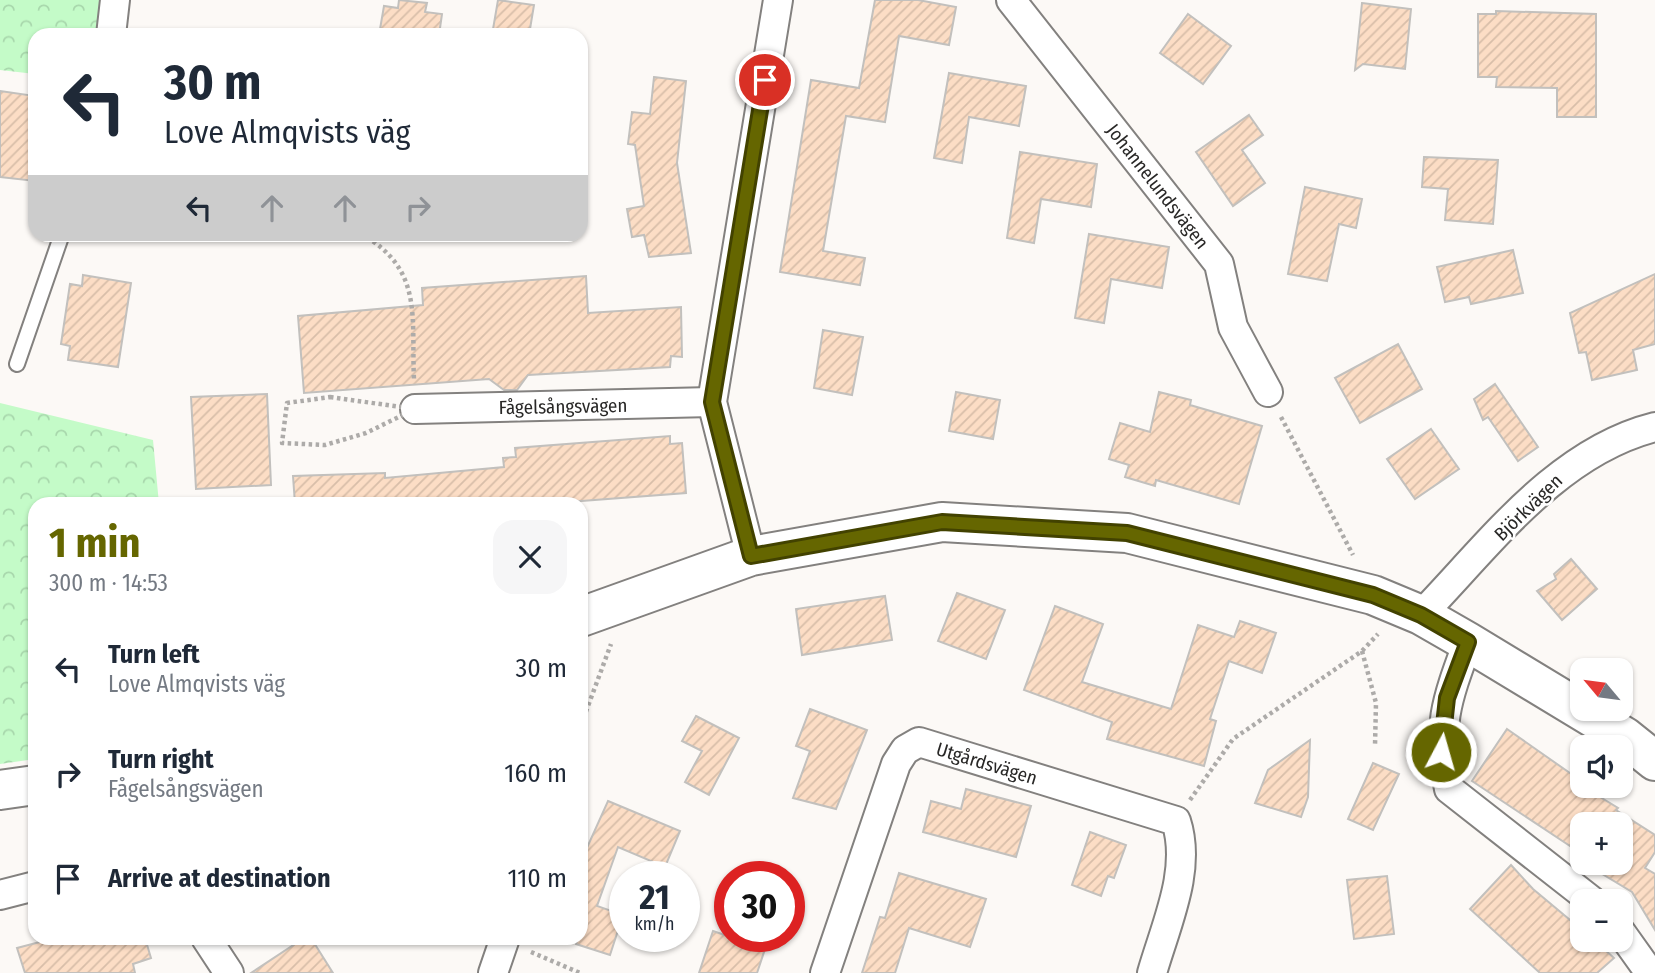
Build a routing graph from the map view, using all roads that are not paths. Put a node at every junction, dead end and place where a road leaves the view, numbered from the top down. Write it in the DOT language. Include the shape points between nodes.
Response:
graph roads {
  1 [pos="115,0"];
  2 [pos="778,0"];
  3 [pos="1012,0"];
  4 [pos="112,28"];
  5 [pos="59,242"];
  6 [pos="17,364"];
  7 [pos="1268,392"];
  8 [pos="414,396"];
  9 [pos="712,402"];
  10 [pos="1655,427"];
  11 [pos="751,556"];
  12 [pos="588,614"];
  13 [pos="1421,615"];
  14 [pos="1468,642"];
  15 [pos="1655,761"];
  16 [pos="28,786"];
  17 [pos="0,790"];
  18 [pos="28,888"];
  19 [pos="1577,889"];
  20 [pos="0,895"];
  21 [pos="211,945"];
  22 [pos="502,945"];
  23 [pos="1633,949"];
  24 [pos="229,973"];
  25 [pos="493,973"];
  26 [pos="825,973"];
  27 [pos="1152,973"];
  28 [pos="1650,973"];
  1 -- 4 [label="street"];
  2 -- 9 [label="street"];
  3 -- 7 [label="street, Johannelundsvägen" via="1219,264 1234,327"];
  5 -- 6 [label="lane"];
  8 -- 9 [label="street, Fågelsångsvägen"];
  9 -- 11 [label="street"];
  10 -- 13 [label="street, Björkvägen" via="1626,434 1585,455 1542,489"];
  11 -- 12 [label="street"];
  11 -- 13 [label="street" via="942,522 1127,533 1373,595"];
  13 -- 14 [label="street"];
  14 -- 15 [label="street" via="1625,737"];
  14 -- 19 [label="street" via="1447,698 1441,752 1449,789"];
  16 -- 17 [label="street"];
  18 -- 20 [label="street"];
  21 -- 24 [label="street"];
  22 -- 25 [label="street"];
  23 -- 28 [label="street"];
  26 -- 27 [label="street, Utgårdsvägen" via="896,764 905,750 919,742 1176,821 1183,843 1181,873"];
}
